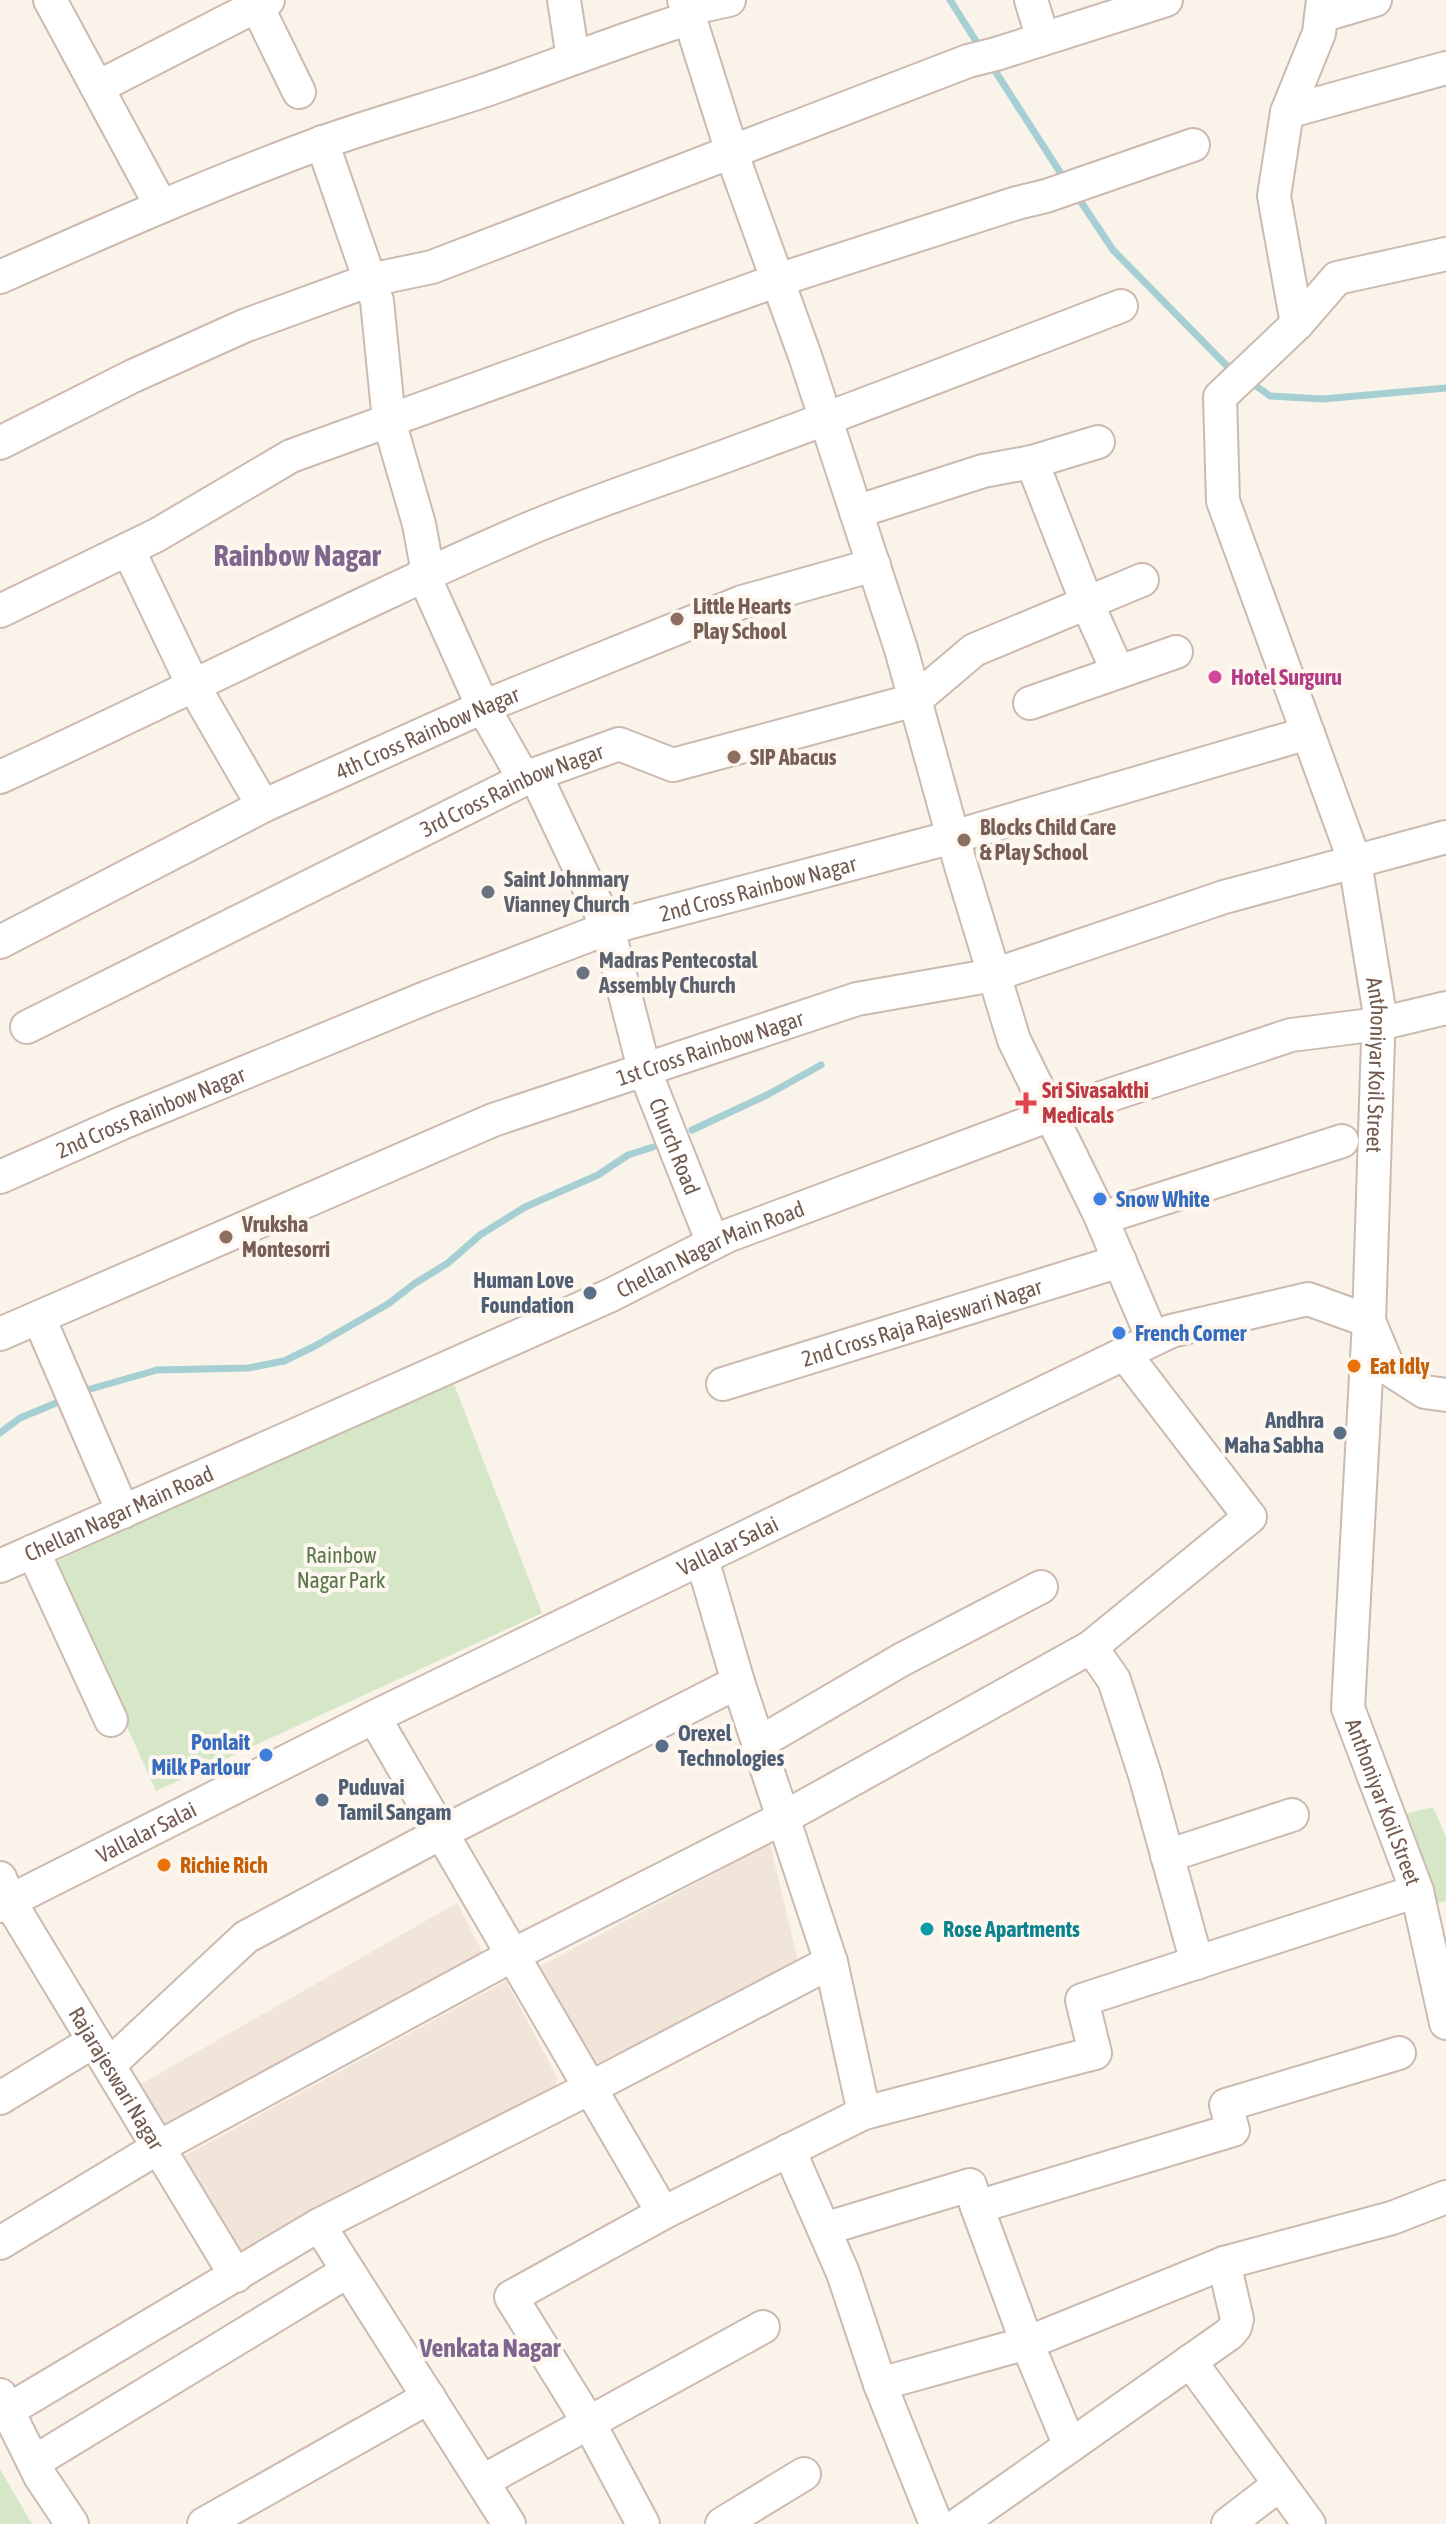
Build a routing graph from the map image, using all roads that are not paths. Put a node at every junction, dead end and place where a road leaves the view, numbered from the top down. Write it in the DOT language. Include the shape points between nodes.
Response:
graph roads {
  1 [pos="50,0"];
  2 [pos="564,0"];
  3 [pos="729,0"];
  4 [pos="1031,0"];
  5 [pos="1166,0"];
  6 [pos="1375,0"];
  7 [pos="260,2"];
  8 [pos="1322,8"];
  9 [pos="687,9"];
  10 [pos="1043,39"];
  11 [pos="573,58"];
  12 [pos="1446,68"];
  13 [pos="98,87"];
  14 [pos="299,92"];
  15 [pos="1287,112"];
  16 [pos="322,142"];
  17 [pos="1193,145"];
  18 [pos="732,151"];
  19 [pos="161,206"];
  20 [pos="1446,254"];
  21 [pos="0,277"];
  22 [pos="370,280"];
  23 [pos="778,280"];
  24 [pos="1121,306"];
  25 [pos="1297,324"];
  26 [pos="826,419"];
  27 [pos="389,421"];
  28 [pos="1098,442"];
  29 [pos="0,443"];
  30 [pos="1032,462"];
  31 [pos="856,512"];
  32 [pos="128,549"];
  33 [pos="874,565"];
  34 [pos="424,576"];
  35 [pos="1142,580"];
  36 [pos="1087,603"];
  37 [pos="0,611"];
  38 [pos="1176,652"];
  39 [pos="1118,672"];
  40 [pos="193,685"];
  41 [pos="915,700"];
  42 [pos="1030,703"];
  43 [pos="483,707"];
  44 [pos="1308,733"];
  45 [pos="533,775"];
  46 [pos="0,777"];
  47 [pos="263,806"];
  48 [pos="953,837"];
  49 [pos="1446,837"];
  50 [pos="1355,862"];
  51 [pos="608,928"];
  52 [pos="0,942"];
  53 [pos="994,975"];
  54 [pos="1446,1008"];
  55 [pos="1379,1024"];
  56 [pos="27,1027"];
  57 [pos="644,1069"];
  58 [pos="1050,1115"];
  59 [pos="1342,1141"];
  60 [pos="0,1177"];
  61 [pos="1102,1218"];
  62 [pos="713,1243"];
  63 [pos="1120,1261"];
  64 [pos="39,1318"];
  65 [pos="1369,1321"];
  66 [pos="0,1334"];
  67 [pos="1153,1339"];
  68 [pos="1124,1353"];
  69 [pos="723,1384"];
  70 [pos="1446,1395"];
  71 [pos="123,1512"];
  72 [pos="33,1551"];
  73 [pos="702,1559"];
  74 [pos="0,1566"];
  75 [pos="1041,1587"];
  76 [pos="1091,1647"];
  77 [pos="738,1682"];
  78 [pos="374,1717"];
  79 [pos="111,1720"];
  80 [pos="759,1743"];
  81 [pos="1292,1815"];
  82 [pos="783,1818"];
  83 [pos="441,1833"];
  84 [pos="1167,1856"];
  85 [pos="1417,1891"];
  86 [pos="3,1895"];
  87 [pos="513,1955"];
  88 [pos="831,1962"];
  89 [pos="1197,1963"];
  90 [pos="1446,2023"];
  91 [pos="102,2053"];
  92 [pos="1399,2053"];
  93 [pos="590,2088"];
  94 [pos="0,2098"];
  95 [pos="864,2113"];
  96 [pos="159,2147"];
  97 [pos="789,2150"];
  98 [pos="1446,2197"];
  99 [pos="977,2207"];
  100 [pos="663,2213"];
  101 [pos="319,2225"];
  102 [pos="824,2229"];
  103 [pos="0,2243"];
  104 [pos="1224,2263"];
  105 [pos="348,2271"];
  106 [pos="236,2276"];
  107 [pos="763,2327"];
  108 [pos="1027,2343"];
  109 [pos="1190,2361"];
  110 [pos="880,2384"];
  111 [pos="429,2397"];
  112 [pos="3,2407"];
  113 [pos="589,2423"];
  114 [pos="1070,2446"];
  115 [pos="34,2462"];
  116 [pos="804,2474"];
  117 [pos="483,2481"];
  118 [pos="1280,2484"];
  119 [pos="503,2522"];
  120 [pos="72,2524"];
  121 [pos="204,2524"];
  122 [pos="643,2524"];
  123 [pos="722,2524"];
  124 [pos="936,2524"];
  125 [pos="959,2524"];
  126 [pos="1228,2524"];
  127 [pos="1309,2524"];
  1 -- 13 [label="street"];
  2 -- 11 [label="street"];
  3 -- 9 [label="street"];
  4 -- 10 [label="street"];
  5 -- 10 [label="street"];
  6 -- 8 [label="street"];
  7 -- 13 [label="street"];
  7 -- 14 [label="street"];
  8 -- 15 [label="street" via="1319,33"];
  9 -- 11 [label="street"];
  9 -- 18 [label="street"];
  10 -- 18 [label="street"];
  11 -- 16 [label="street"];
  12 -- 15 [label="street"];
  13 -- 19 [label="street"];
  15 -- 25 [label="street" via="1274,196"];
  16 -- 19 [label="street"];
  16 -- 22 [label="street"];
  17 -- 23 [label="street"];
  18 -- 22 [label="street" via="432,267"];
  18 -- 23 [label="street"];
  19 -- 21 [label="street"];
  20 -- 25 [label="street, Anthoniyar Koil Street" via="1337,278"];
  22 -- 27 [label="street" via="377,301"];
  22 -- 29 [label="street" via="244,326"];
  23 -- 26 [label="street"];
  23 -- 27 [label="street"];
  24 -- 26 [label="street"];
  25 -- 44 [label="street, Anthoniyar Koil Street" via="1220,397 1223,501"];
  26 -- 31 [label="street"];
  26 -- 34 [label="street" via="529,529"];
  27 -- 32 [label="street" via="291,456"];
  27 -- 34 [label="street" via="419,524"];
  28 -- 30 [label="street"];
  30 -- 31 [label="street" via="983,471"];
  30 -- 36 [label="street"];
  31 -- 33 [label="street"];
  32 -- 37 [label="street"];
  32 -- 40 [label="street"];
  33 -- 41 [label="street"];
  33 -- 43 [label="street, 4th Cross Rainbow Nagar" via="742,602"];
  34 -- 40 [label="street"];
  34 -- 43 [label="street, Church Road"];
  35 -- 36 [label="street, 3rd Cross Rainbow Nagar"];
  36 -- 39 [label="street"];
  36 -- 41 [label="street, 3rd Cross Rainbow Nagar" via="974,650"];
  38 -- 39 [label="street"];
  39 -- 42 [label="street"];
  40 -- 46 [label="street"];
  40 -- 47 [label="street"];
  41 -- 45 [label="street, 3rd Cross Rainbow Nagar" via="673,765 619,744"];
  41 -- 48 [label="street"];
  43 -- 45 [label="street, Church Road" via="520,772"];
  43 -- 47 [label="street, 4th Cross Rainbow Nagar"];
  44 -- 48 [label="street, 2nd Cross Rainbow Nagar"];
  44 -- 50 [label="street, Anthoniyar Koil Street"];
  45 -- 51 [label="street, Church Road"];
  45 -- 56 [label="street, 3rd Cross Rainbow Nagar"];
  47 -- 52 [label="street, 4th Cross Rainbow Nagar"];
  48 -- 51 [label="street, 2nd Cross Rainbow Nagar"];
  48 -- 53 [label="street"];
  49 -- 50 [label="street, 1st Cross Rainbow Nagar"];
  50 -- 53 [label="street, 1st Cross Rainbow Nagar" via="1224,897"];
  50 -- 55 [label="street, Anthoniyar Koil Street"];
  51 -- 57 [label="street, Church Road"];
  51 -- 60 [label="street, 2nd Cross Rainbow Nagar" via="428,997"];
  53 -- 57 [label="street, 1st Cross Rainbow Nagar" via="857,999"];
  53 -- 58 [label="street" via="1014,1040"];
  54 -- 55 [label="street, Chellan Nagar Main Road"];
  55 -- 58 [label="street, Chellan Nagar Main Road" via="1291,1035"];
  55 -- 65 [label="street, Anthoniyar Koil Street"];
  57 -- 62 [label="street, Church Road"];
  57 -- 64 [label="street, 1st Cross Rainbow Nagar" via="493,1120"];
  58 -- 61 [label="street"];
  58 -- 62 [label="street, Chellan Nagar Main Road"];
  59 -- 61 [label="street"];
  61 -- 63 [label="street"];
  62 -- 71 [label="street, Chellan Nagar Main Road" via="611,1295"];
  63 -- 67 [label="street"];
  63 -- 69 [label="street, 2nd Cross Raja Rajeswari Nagar"];
  64 -- 66 [label="street, 1st Cross Rainbow Nagar"];
  64 -- 71 [label="street"];
  65 -- 67 [label="street, Vallalar Salai" via="1308,1299"];
  65 -- 70 [label="street" via="1389,1369 1425,1392"];
  65 -- 85 [label="street, Anthoniyar Koil Street" via="1348,1708"];
  67 -- 68 [label="street, Vallalar Salai"];
  68 -- 73 [label="street, Vallalar Salai"];
  68 -- 76 [label="street" via="1250,1517"];
  71 -- 72 [label="street, Chellan Nagar Main Road"];
  72 -- 74 [label="street, Chellan Nagar Main Road"];
  72 -- 79 [label="street"];
  73 -- 77 [label="street"];
  73 -- 78 [label="street, Vallalar Salai"];
  75 -- 80 [label="street"];
  76 -- 82 [label="street"];
  76 -- 84 [label="street" via="1114,1680"];
  77 -- 80 [label="street"];
  77 -- 83 [label="street"];
  78 -- 83 [label="street"];
  78 -- 86 [label="street, Vallalar Salai"];
  80 -- 82 [label="street"];
  81 -- 84 [label="street"];
  82 -- 87 [label="street"];
  82 -- 88 [label="street"];
  83 -- 87 [label="street"];
  83 -- 91 [label="street" via="246,1937"];
  84 -- 89 [label="street"];
  85 -- 89 [label="street"];
  85 -- 90 [label="street, Anthoniyar Koil Street"];
  86 -- 91 [label="street, Rajarajeswari Nagar"];
  87 -- 93 [label="street"];
  87 -- 96 [label="street"];
  88 -- 93 [label="street"];
  88 -- 95 [label="street"];
  89 -- 95 [label="street" via="1082,2000 1095,2053"];
  91 -- 94 [label="street"];
  91 -- 96 [label="street, Rajarajeswari Nagar"];
  92 -- 99 [label="street" via="1226,2105 1233,2130"];
  93 -- 100 [label="street"];
  93 -- 101 [label="street"];
  95 -- 97 [label="street"];
  96 -- 103 [label="street"];
  96 -- 106 [label="street, Rajarajeswari Nagar"];
  97 -- 100 [label="street"];
  97 -- 102 [label="street"];
  98 -- 104 [label="street" via="1392,2218"];
  99 -- 102 [label="street" via="970,2185"];
  99 -- 108 [label="street"];
  100 -- 113 [label="street" via="511,2297"];
  101 -- 105 [label="street"];
  101 -- 106 [label="street"];
  102 -- 110 [label="street"];
  104 -- 108 [label="street"];
  104 -- 109 [label="street" via="1235,2327"];
  105 -- 111 [label="street"];
  105 -- 115 [label="street"];
  106 -- 112 [label="street"];
  107 -- 113 [label="street"];
  108 -- 110 [label="street"];
  108 -- 114 [label="street"];
  109 -- 114 [label="street"];
  109 -- 118 [label="street"];
  110 -- 124 [label="street"];
  111 -- 117 [label="street"];
  111 -- 121 [label="street"];
  112 -- 115 [label="street"];
  113 -- 117 [label="street"];
  113 -- 122 [label="street"];
  114 -- 125 [label="street"];
  115 -- 120 [label="street"];
  116 -- 123 [label="street"];
  117 -- 119 [label="street"];
  118 -- 126 [label="street"];
  118 -- 127 [label="street"];
}
